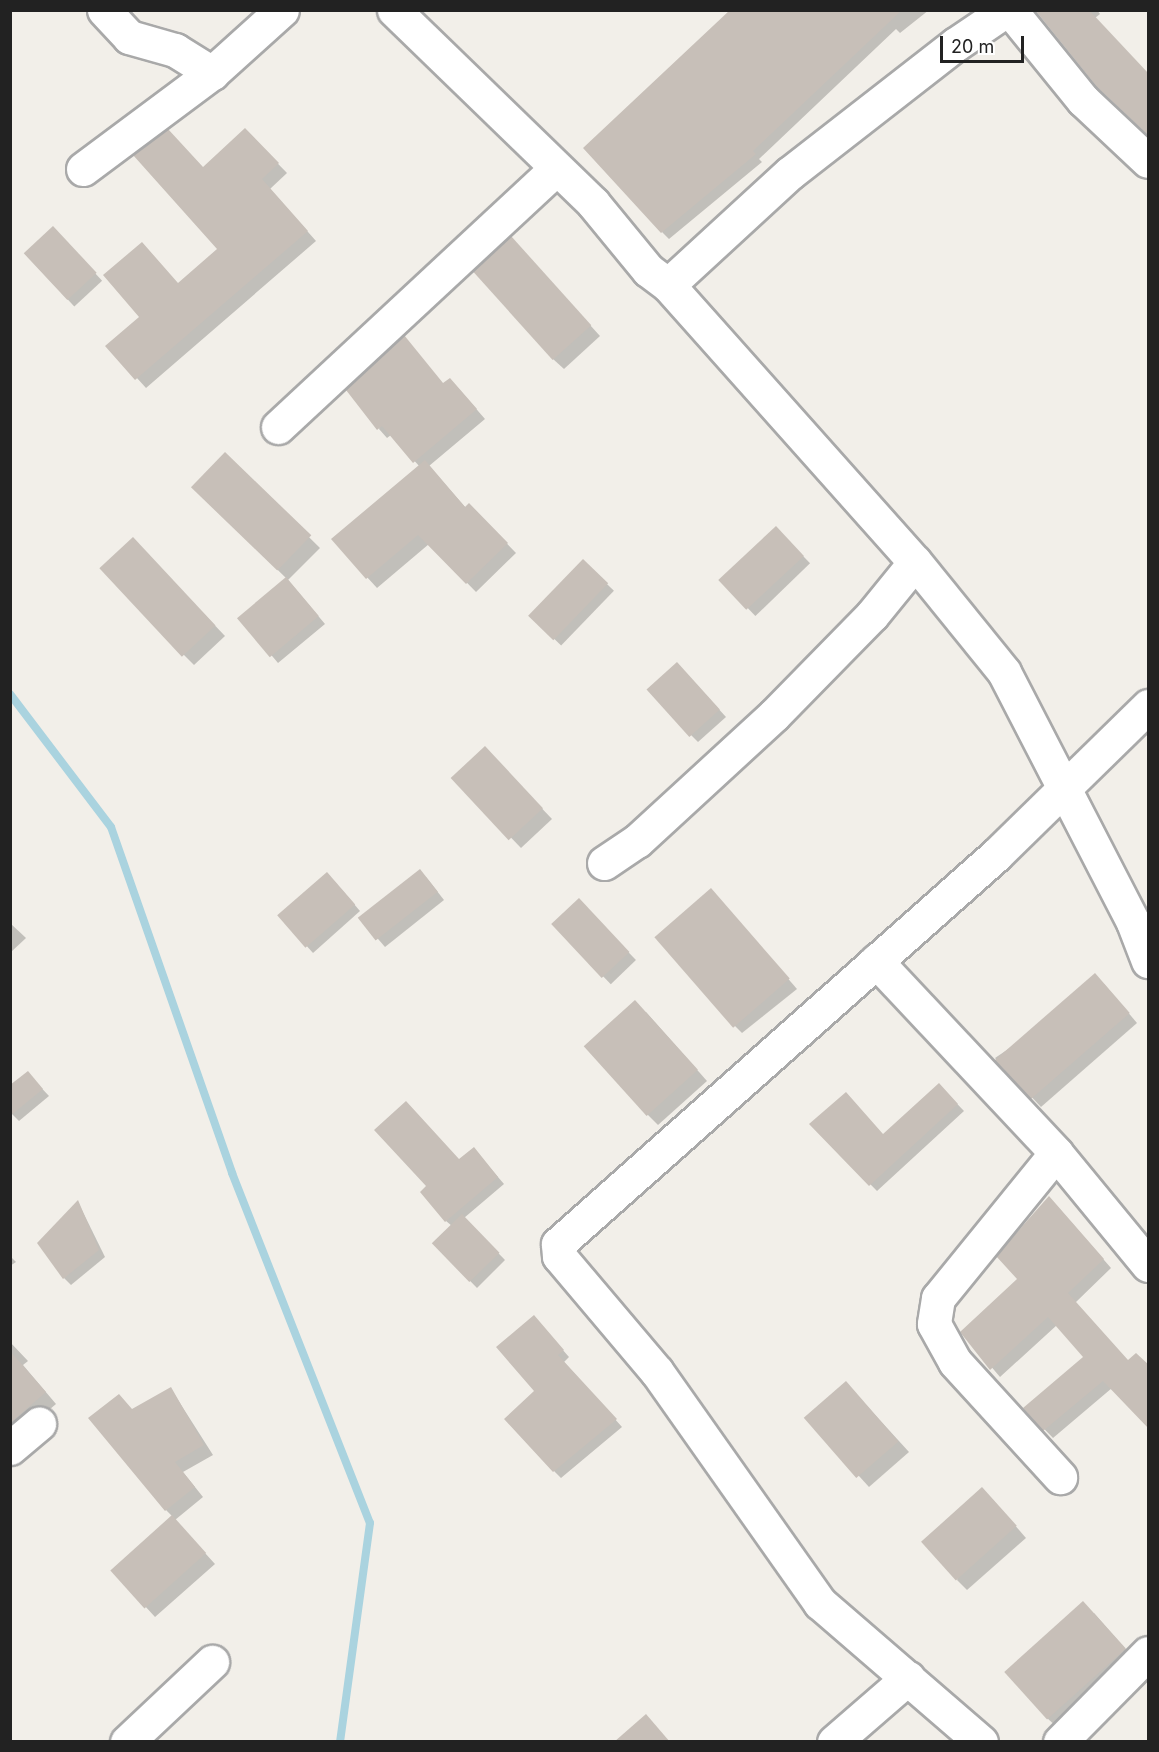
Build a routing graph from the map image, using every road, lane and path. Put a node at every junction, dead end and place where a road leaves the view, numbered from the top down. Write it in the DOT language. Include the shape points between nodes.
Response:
graph roads {
  1 [pos="104,10"];
  2 [pos="282,10"];
  3 [pos="394,10"];
  4 [pos="1008,10"];
  5 [pos="212,73"];
  6 [pos="1149,161"];
  7 [pos="83,169"];
  8 [pos="555,170"];
  9 [pos="668,285"];
  10 [pos="278,427"];
  11 [pos="915,561"];
  12 [pos="1149,706"];
  13 [pos="1065,788"];
  14 [pos="604,863"];
  15 [pos="876,961"];
  16 [pos="1149,961"];
  17 [pos="1056,1153"];
  18 [pos="1149,1265"];
  19 [pos="39,1425"];
  20 [pos="10,1448"];
  21 [pos="1060,1477"];
  22 [pos="1149,1653"];
  23 [pos="212,1662"];
  24 [pos="908,1678"];
  25 [pos="128,1742"];
  26 [pos="834,1742"];
  27 [pos="981,1742"];
  28 [pos="1060,1742"];
  1 -- 5 [label="street" via="129,37 175,50"];
  2 -- 5 [label="street"];
  3 -- 8 [label="street" via="446,57"];
  4 -- 6 [label="street" via="1083,100"];
  4 -- 9 [label="street" via="956,44 789,173"];
  5 -- 7 [label="street"];
  8 -- 9 [label="street" via="593,203 648,270"];
  8 -- 10 [label="street"];
  9 -- 11 [label="street"];
  11 -- 13 [label="street" via="1004,672"];
  11 -- 14 [label="street" via="872,615 774,715 637,841"];
  12 -- 13 [label="street"];
  13 -- 15 [label="street"];
  13 -- 16 [label="street"];
  15 -- 17 [label="street"];
  15 -- 24 [label="street" via="558,1244 559,1256 657,1372 820,1603"];
  17 -- 18 [label="street"];
  17 -- 21 [label="street" via="938,1298 934,1324 955,1362"];
  19 -- 20 [label="street"];
  22 -- 28 [label="street"];
  23 -- 25 [label="street"];
  24 -- 26 [label="street"];
  24 -- 27 [label="street"];
}
